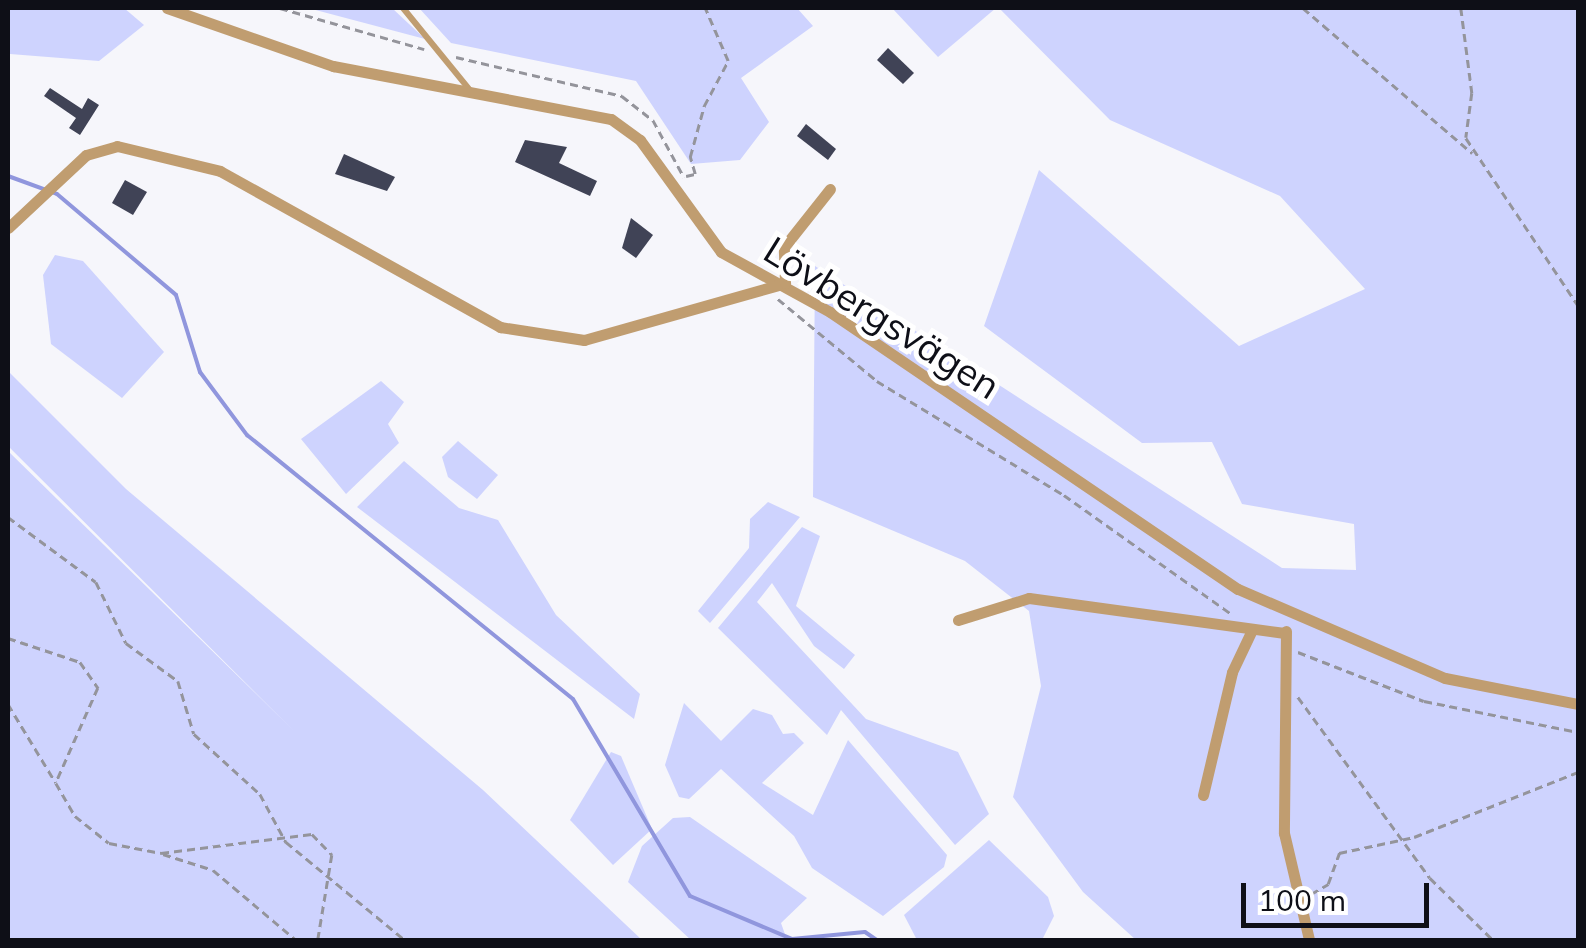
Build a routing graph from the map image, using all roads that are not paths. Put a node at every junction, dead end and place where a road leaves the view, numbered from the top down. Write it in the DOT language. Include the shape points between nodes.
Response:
graph roads {
  1 [pos="167,8"];
  2 [pos="402,8"];
  3 [pos="469,89"];
  4 [pos="830,189"];
  5 [pos="8,228"];
  6 [pos="785,284"];
  7 [pos="1293,619"];
  8 [pos="958,620"];
  9 [pos="1248,628"];
  10 [pos="1282,638"];
  11 [pos="1578,704"];
  12 [pos="1203,795"];
  13 [pos="1309,940"];
  1 -- 3 [label="street, Lövbergsvägen" via="333,66"];
  2 -- 3 [label="lane"];
  3 -- 6 [label="street, Lövbergsvägen" via="570,105 622,125 714,246"];
  4 -- 6 [label="street" via="784,247"];
  5 -- 6 [label="street" via="86,155 117,146 220,171 509,330 558,340 616,335"];
  6 -- 7 [label="street, Lövbergsvägen"];
  7 -- 10 [label="street"];
  7 -- 11 [label="street, Lövbergsvägen" via="1470,686"];
  8 -- 9 [label="street" via="1044,598"];
  9 -- 10 [label="street"];
  9 -- 12 [label="street"];
  10 -- 13 [label="street" via="1289,690 1284,833"];
}
